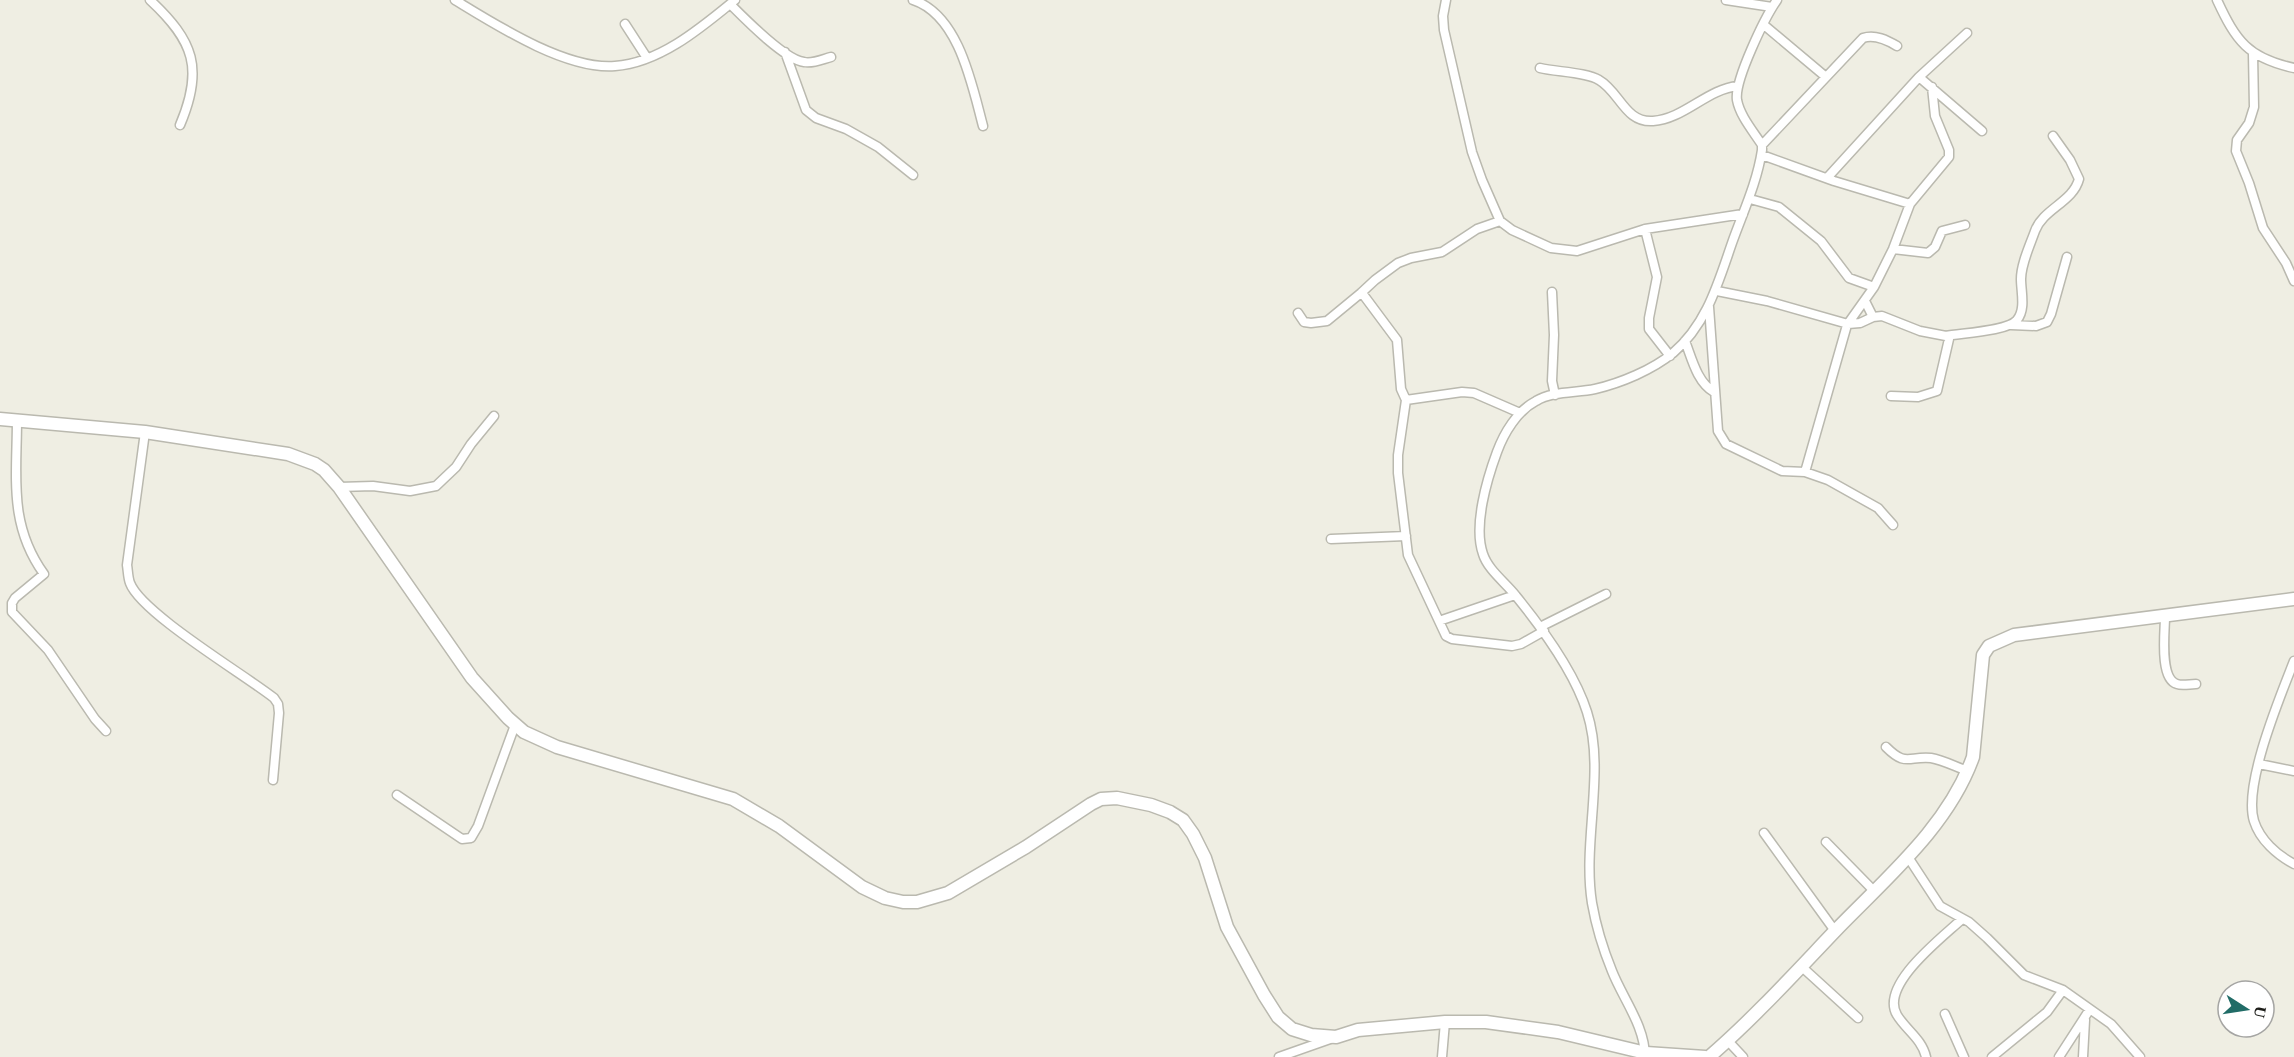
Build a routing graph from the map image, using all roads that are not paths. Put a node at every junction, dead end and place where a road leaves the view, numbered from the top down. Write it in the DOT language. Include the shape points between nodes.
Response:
graph roads {
  1 [pos="150,0"];
  2 [pos="455,0"];
  3 [pos="914,0"];
  4 [pos="1446,0"];
  5 [pos="1728,0"];
  6 [pos="2217,0"];
  7 [pos="732,2"];
  8 [pos="1774,3"];
  9 [pos="625,24"];
  10 [pos="1764,25"];
  11 [pos="1967,33"];
  12 [pos="1897,46"];
  13 [pos="785,52"];
  14 [pos="2253,54"];
  15 [pos="831,57"];
  16 [pos="646,58"];
  17 [pos="1540,68"];
  18 [pos="2294,68"];
  19 [pos="1826,77"];
  20 [pos="1920,77"];
  21 [pos="1738,86"];
  22 [pos="1932,87"];
  23 [pos="180,125"];
  24 [pos="983,126"];
  25 [pos="1982,131"];
  26 [pos="2053,136"];
  27 [pos="1762,145"];
  28 [pos="1762,155"];
  29 [pos="913,175"];
  30 [pos="1827,178"];
  31 [pos="1750,199"];
  32 [pos="1910,204"];
  33 [pos="1743,214"];
  34 [pos="1500,221"];
  35 [pos="1965,225"];
  36 [pos="1646,229"];
  37 [pos="1893,249"];
  38 [pos="2067,257"];
  39 [pos="2290,261"];
  40 [pos="2294,281"];
  41 [pos="1874,286"];
  42 [pos="1717,291"];
  43 [pos="1552,292"];
  44 [pos="1362,293"];
  45 [pos="1865,301"];
  46 [pos="1709,307"];
  47 [pos="1298,314"];
  48 [pos="1873,317"];
  49 [pos="1848,324"];
  50 [pos="2011,325"];
  51 [pos="1946,336"];
  52 [pos="1685,341"];
  53 [pos="1670,356"];
  54 [pos="1714,392"];
  55 [pos="1555,395"];
  56 [pos="1891,396"];
  57 [pos="1406,400"];
  58 [pos="1521,413"];
  59 [pos="494,416"];
  60 [pos="0,419"];
  61 [pos="17,419"];
  62 [pos="145,432"];
  63 [pos="1806,472"];
  64 [pos="339,487"];
  65 [pos="1893,525"];
  66 [pos="1406,536"];
  67 [pos="1331,539"];
  68 [pos="1606,594"];
  69 [pos="1515,595"];
  70 [pos="2294,598"];
  71 [pos="2165,617"];
  72 [pos="1439,621"];
  73 [pos="1542,629"];
  74 [pos="2294,661"];
  75 [pos="2196,684"];
  76 [pos="515,725"];
  77 [pos="106,731"];
  78 [pos="1886,747"];
  79 [pos="2259,764"];
  80 [pos="1968,771"];
  81 [pos="2294,771"];
  82 [pos="273,780"];
  83 [pos="397,795"];
  84 [pos="1764,833"];
  85 [pos="1826,842"];
  86 [pos="1908,857"];
  87 [pos="2294,864"];
  88 [pos="1875,891"];
  89 [pos="1962,919"];
  90 [pos="1835,931"];
  91 [pos="1802,967"];
  92 [pos="2063,990"];
  93 [pos="2090,1009"];
  94 [pos="1945,1014"];
  95 [pos="1858,1018"];
  96 [pos="2085,1019"];
  97 [pos="1445,1022"];
  98 [pos="1336,1037"];
  99 [pos="1728,1041"];
  100 [pos="1620,1053"];
  101 [pos="1646,1055"];
  102 [pos="1280,1057"];
  103 [pos="1442,1057"];
  104 [pos="1707,1057"];
  105 [pos="1743,1057"];
  106 [pos="1926,1057"];
  107 [pos="1964,1057"];
  108 [pos="1992,1057"];
  109 [pos="2059,1057"];
  110 [pos="2083,1057"];
  111 [pos="2139,1057"];
  1 -- 23 [label="street" via="182,33 191,55 193,83"];
  2 -- 16 [label="street" via="511,33 583,62 616,66"];
  3 -- 24 [label="street" via="932,8 965,59"];
  4 -- 34 [label="street" via="1443,30 1470,141"];
  5 -- 8 [label="street"];
  6 -- 14 [label="street" via="2226,20"];
  7 -- 13 [label="street" via="755,29"];
  7 -- 16 [label="street" via="680,41"];
  8 -- 10 [label="street"];
  9 -- 16 [label="street"];
  10 -- 19 [label="street"];
  10 -- 21 [label="street"];
  11 -- 20 [label="street"];
  12 -- 19 [label="street" via="1867,36"];
  13 -- 15 [label="street" via="804,63"];
  13 -- 29 [label="street" via="806,110 878,147"];
  14 -- 18 [label="street"];
  14 -- 39 [label="street" via="2253,113 2237,140 2236,152 2263,228"];
  17 -- 21 [label="street" via="1598,79 1632,116 1645,121 1656,121 1720,89"];
  19 -- 27 [label="street"];
  20 -- 22 [label="street"];
  20 -- 30 [label="street"];
  21 -- 27 [label="street" via="1744,117"];
  22 -- 25 [label="street"];
  22 -- 32 [label="street" via="1935,116 1950,154"];
  26 -- 50 [label="street" via="2079,182 2036,227 2021,274 2020,315"];
  27 -- 28 [label="street"];
  28 -- 30 [label="street"];
  28 -- 31 [label="street"];
  30 -- 32 [label="street"];
  31 -- 33 [label="street"];
  31 -- 41 [label="street" via="1779,207 1821,241 1849,278"];
  32 -- 37 [label="street"];
  33 -- 36 [label="street"];
  33 -- 42 [label="street"];
  34 -- 36 [label="street" via="1551,248 1577,251"];
  34 -- 44 [label="street" via="1442,252 1398,263"];
  35 -- 37 [label="street" via="1942,231 1928,253"];
  36 -- 53 [label="street" via="1657,277 1649,329"];
  37 -- 41 [label="street"];
  38 -- 50 [label="street" via="2047,322 2036,326"];
  39 -- 40 [label="street"];
  41 -- 45 [label="street"];
  42 -- 46 [label="street"];
  42 -- 49 [label="street"];
  43 -- 55 [label="street"];
  44 -- 47 [label="street" via="1328,321 1304,322"];
  44 -- 57 [label="street" via="1396,340 1401,389"];
  45 -- 48 [label="street"];
  45 -- 49 [label="street"];
  46 -- 52 [label="street"];
  46 -- 54 [label="street"];
  48 -- 49 [label="street"];
  48 -- 51 [label="street" via="1882,316"];
  49 -- 63 [label="street"];
  50 -- 51 [label="street"];
  51 -- 56 [label="street" via="1949,342 1937,391 1918,398"];
  52 -- 53 [label="street"];
  52 -- 54 [label="street" via="1700,380"];
  53 -- 55 [label="street" via="1628,379"];
  54 -- 63 [label="street" via="1718,431 1726,444 1782,471"];
  55 -- 58 [label="street" via="1537,400"];
  57 -- 58 [label="street" via="1474,393"];
  57 -- 66 [label="street" via="1398,473"];
  58 -- 69 [label="street" via="1498,450 1486,487 1481,521 1482,553"];
  59 -- 64 [label="street" via="456,467 435,486 410,491"];
  60 -- 61 [label="street"];
  61 -- 62 [label="street"];
  61 -- 77 [label="street" via="19,524 44,574 15,598 12,612 48,650"];
  62 -- 64 [label="street" via="296,456 324,470"];
  62 -- 82 [label="street" via="127,565 130,584 144,601 196,644 274,698 279,713"];
  63 -- 65 [label="street" via="1878,508"];
  64 -- 76 [label="street" via="467,672"];
  66 -- 67 [label="street"];
  66 -- 72 [label="street" via="1410,562"];
  68 -- 73 [label="street"];
  69 -- 72 [label="street"];
  69 -- 73 [label="street"];
  70 -- 71 [label="street"];
  71 -- 75 [label="street" via="2164,661 2169,675 2177,684"];
  71 -- 80 [label="street" via="2014,635 1989,646 1983,655 1976,737"];
  72 -- 73 [label="street" via="1446,636 1452,639 1512,646"];
  73 -- 101 [label="street" via="1588,713 1594,750 1592,900 1598,935 1641,1033"];
  74 -- 79 [label="street"];
  76 -- 83 [label="street" via="471,838 462,839"];
  76 -- 98 [label="street" via="557,747 733,799 779,826 862,887 903,902 948,893 1101,799 1117,798 1170,812 1183,820 1193,834 1205,858 1227,927 1278,1017 1292,1029"];
  78 -- 80 [label="street" via="1903,760 1930,758"];
  79 -- 81 [label="street"];
  79 -- 87 [label="street" via="2252,798 2254,822 2270,846"];
  80 -- 86 [label="street" via="1947,807"];
  84 -- 90 [label="street"];
  85 -- 88 [label="street"];
  86 -- 88 [label="street"];
  86 -- 89 [label="street" via="1940,906"];
  88 -- 90 [label="street"];
  89 -- 92 [label="street" via="1988,938 2024,975"];
  89 -- 106 [label="street" via="1920,956 1893,1002"];
  90 -- 91 [label="street"];
  91 -- 95 [label="street"];
  91 -- 99 [label="street"];
  92 -- 93 [label="street"];
  92 -- 108 [label="street" via="2047,1012"];
  93 -- 96 [label="street"];
  93 -- 111 [label="street" via="2111,1024"];
  94 -- 107 [label="street"];
  96 -- 109 [label="street"];
  96 -- 110 [label="street"];
  97 -- 98 [label="street" via="1358,1030"];
  97 -- 100 [label="street" via="1486,1022 1558,1032"];
  97 -- 103 [label="street"];
  98 -- 102 [label="street"];
  99 -- 104 [label="street"];
  99 -- 105 [label="street"];
  100 -- 101 [label="street"];
  101 -- 104 [label="street"];
}
